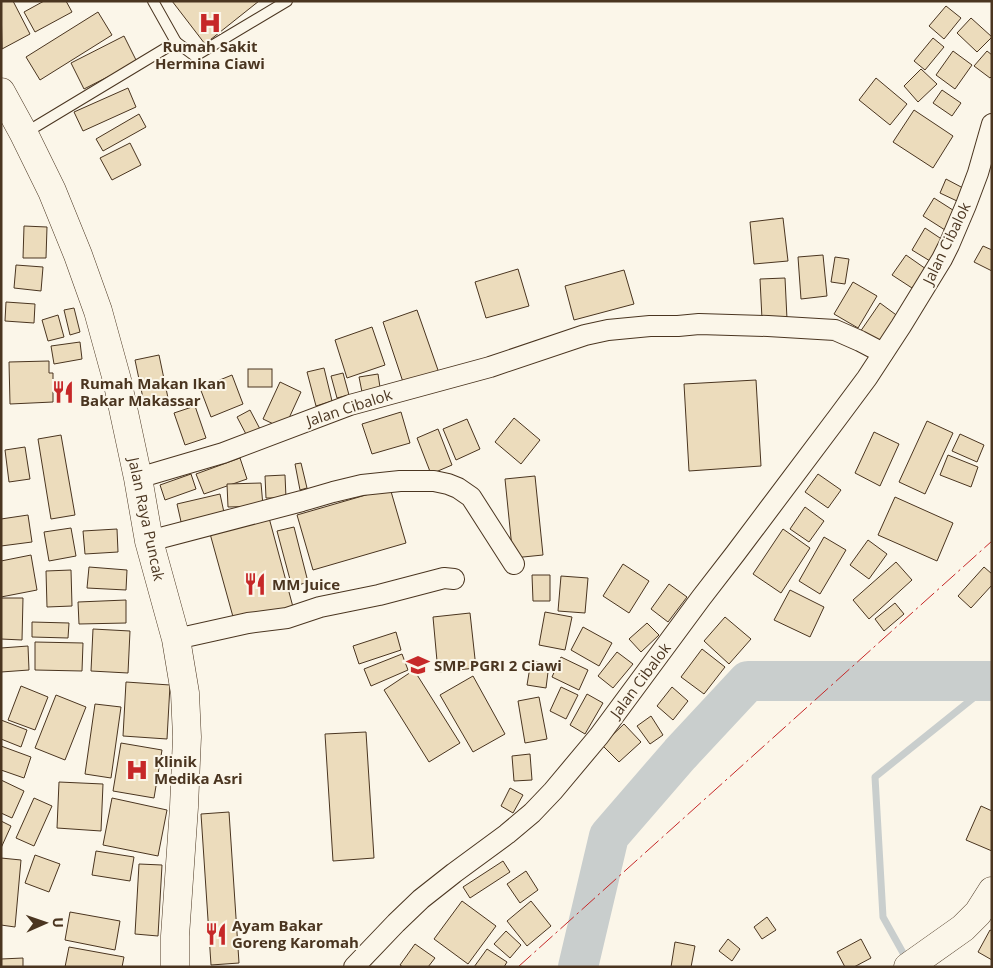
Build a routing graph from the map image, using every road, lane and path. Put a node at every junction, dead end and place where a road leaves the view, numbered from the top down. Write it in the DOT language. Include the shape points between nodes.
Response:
graph roads {
  1 [pos="153,1"];
  2 [pos="287,1"];
  3 [pos="176,42"];
  4 [pos="1,92"];
  5 [pos="992,124"];
  6 [pos="24,134"];
  7 [pos="883,353"];
  8 [pos="138,478"];
  9 [pos="149,541"];
  10 [pos="514,564"];
  11 [pos="454,578"];
  12 [pos="176,639"];
  13 [pos="992,891"];
  14 [pos="175,967"];
  15 [pos="354,967"];
  16 [pos="908,967"];
  1 -- 3 [label="lane"];
  2 -- 3 [label="lane" via="195,56"];
  3 -- 6 [label="lane"];
  4 -- 6 [label="main road, Jalan Raya Puncak"];
  5 -- 7 [label="street, Jalan Cibalok" via="978,173 949,245"];
  6 -- 8 [label="main road, Jalan Raya Puncak" via="52,191 98,311"];
  7 -- 8 [label="street, Jalan Cibalok" via="835,330 699,324 608,330 490,367 350,405 223,452"];
  7 -- 15 [label="street, Jalan Cibalok" via="599,736 553,791 508,834 421,899"];
  8 -- 9 [label="main road, Jalan Raya Puncak"];
  9 -- 10 [label="street" via="362,485 434,481 458,488 471,496"];
  9 -- 12 [label="main road, Jalan Raya Puncak"];
  11 -- 12 [label="street" via="287,618"];
  12 -- 14 [label="main road, Jalan Raya Puncak" via="185,693 187,737"];
  13 -- 16 [label="main road" via="963,928"];
}
